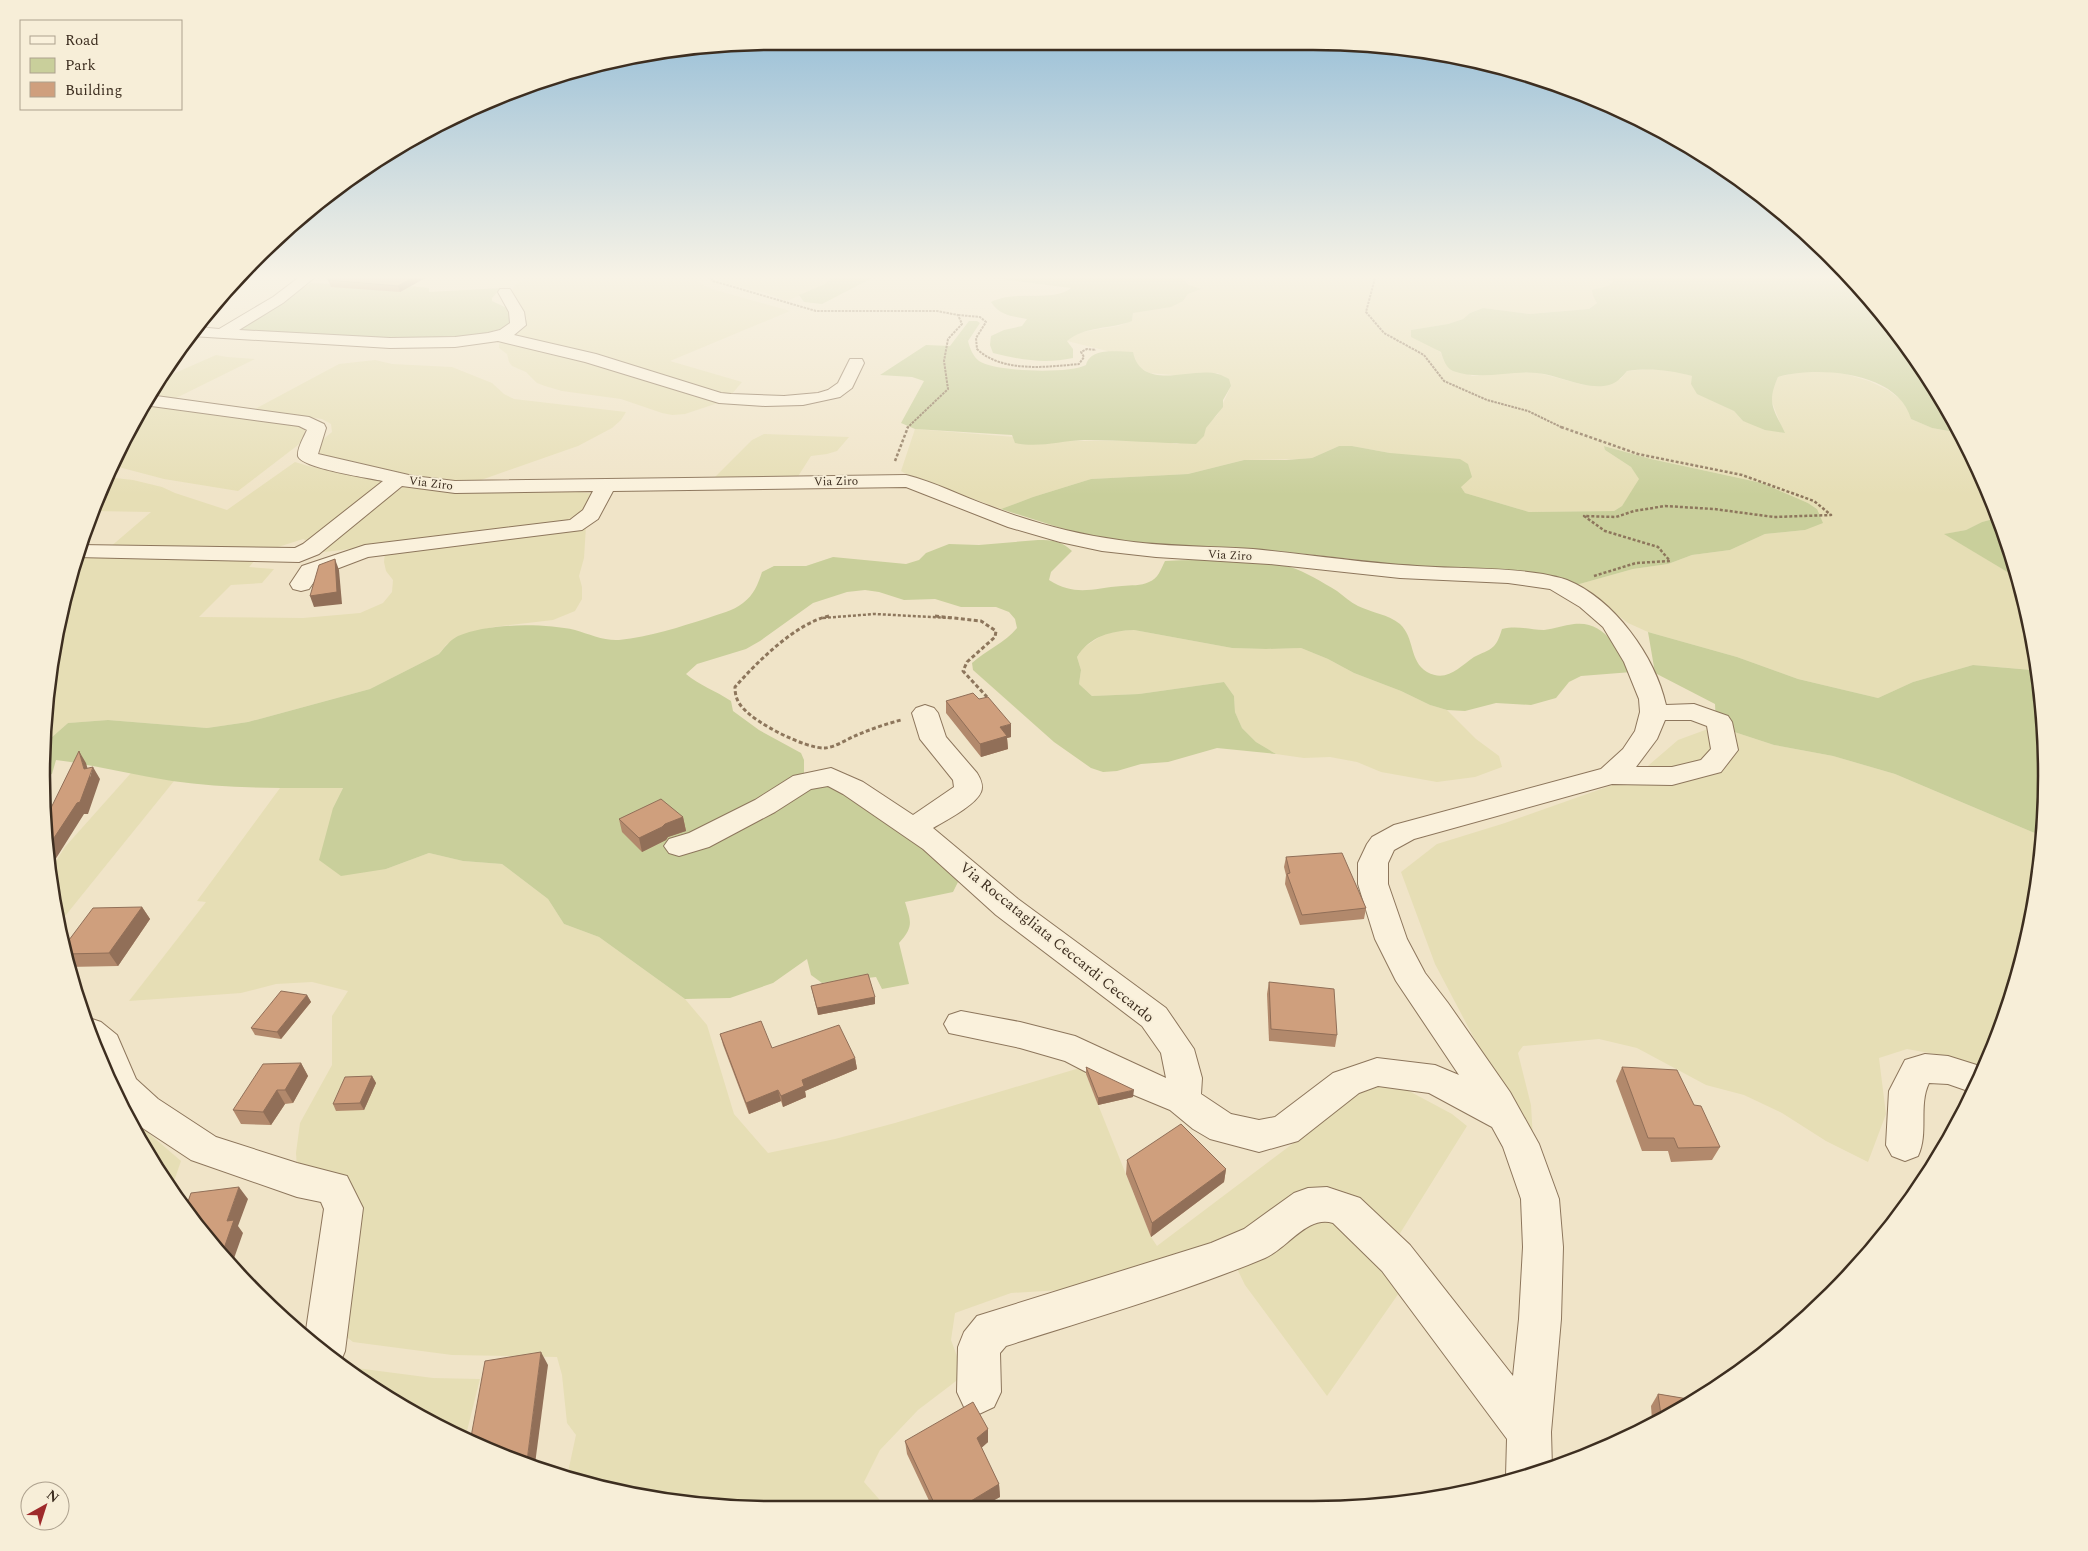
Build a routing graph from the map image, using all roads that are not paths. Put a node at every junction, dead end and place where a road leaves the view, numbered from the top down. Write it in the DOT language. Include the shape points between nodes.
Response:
graph roads {
  1 [pos="558,350"];
  2 [pos="856,363"];
  3 [pos="154,401"];
  4 [pos="398,479"];
  5 [pos="605,486"];
  6 [pos="86,551"];
  7 [pos="301,584"];
  8 [pos="1653,712"];
  9 [pos="925,713"];
  10 [pos="1611,775"];
  11 [pos="913,828"];
  12 [pos="679,846"];
  13 [pos="961,1024"];
  14 [pos="101,1041"];
  15 [pos="1462,1051"];
  16 [pos="1972,1078"];
  17 [pos="1435,1079"];
  18 [pos="120,1085"];
  19 [pos="121,1088"];
  20 [pos="1183,1100"];
  21 [pos="1504,1117"];
  22 [pos="1905,1145"];
  23 [pos="325,1344"];
  24 [pos="979,1392"];
  25 [pos="1529,1432"];
  26 [pos="1529,1467"];
  1 -- 2 [label="street" via="719,398 739,400 792,401 834,393 844,387"];
  3 -- 4 [label="street, Via Ziro" via="303,422 317,428 308,457"];
  4 -- 5 [label="street, Via Ziro" via="454,487"];
  4 -- 6 [label="street" via="311,550 299,555"];
  5 -- 7 [label="street" via="592,514 574,526 365,551 310,571"];
  5 -- 8 [label="street, Via Ziro" via="906,480 923,484 982,510 1078,540 1117,547 1169,553 1269,557 1398,572 1492,574 1558,584 1607,616 1618,629 1634,655 1651,697"];
  8 -- 10 [label="street" via="1644,740"];
  8 -- 10 [label="street" via="1694,712 1719,722 1725,750 1711,766 1672,776"];
  9 -- 11 [label="street" via="933,739 967,779 968,790"];
  10 -- 15 [label="street" via="1404,832 1382,844 1373,863 1373,884 1391,939 1412,981"];
  11 -- 12 [label="street, Via Roccatagliata Ceccardi Ceccardo" via="854,788 831,777 803,782 765,806 699,840"];
  11 -- 20 [label="street, Via Roccatagliata Ceccardi Ceccardo" via="934,842 1007,907 1154,1017 1177,1050 1184,1078"];
  13 -- 20 [label="street" via="1020,1035 1074,1050"];
  14 -- 18 [label="street"];
  15 -- 17 [label="street" via="1450,1070"];
  15 -- 21 [label="street"];
  16 -- 22 [label="street" via="1951,1069 1932,1067 1917,1070 1907,1092"];
  17 -- 20 [label="street" via="1377,1072 1361,1076 1346,1083 1285,1130 1259,1136 1223,1128"];
  17 -- 21 [label="street"];
  19 -- 23 [label="street" via="145,1110 204,1149 297,1180 332,1188 344,1208"];
  21 -- 25 [label="street" via="1520,1144 1540,1199 1540,1319"];
  24 -- 25 [label="street" via="979,1347 992,1330 1214,1260 1258,1242 1308,1205 1327,1204 1346,1210 1396,1258"];
  25 -- 26 [label="street"];
}
